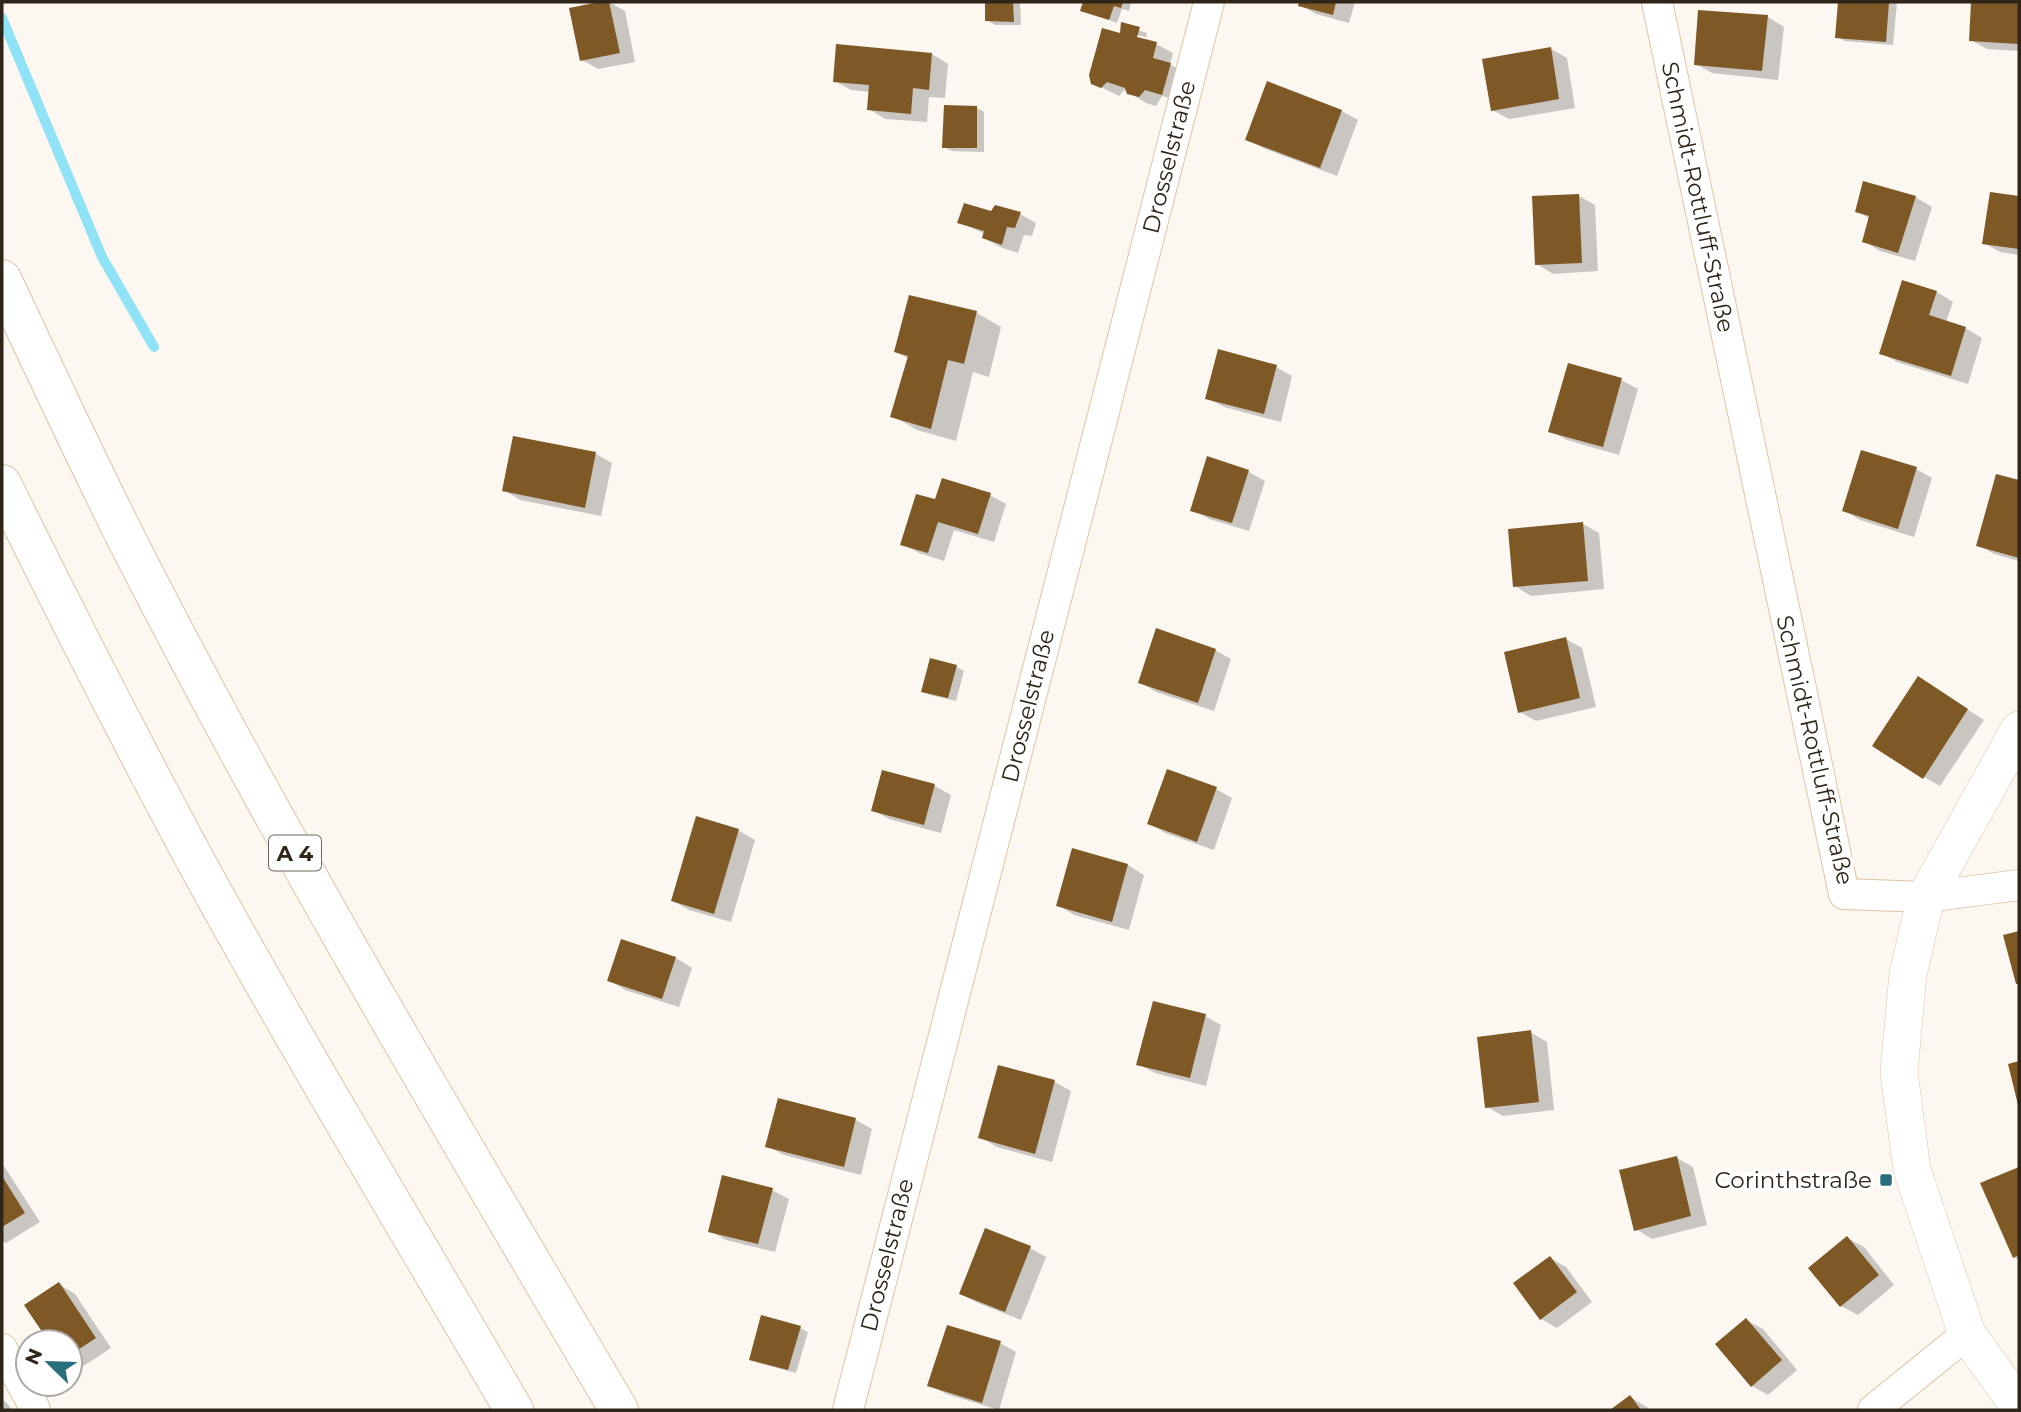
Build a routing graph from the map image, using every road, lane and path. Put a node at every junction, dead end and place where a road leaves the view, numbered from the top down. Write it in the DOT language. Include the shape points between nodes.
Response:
graph roads {
  1 [pos="1209,2"];
  2 [pos="1657,2"];
  3 [pos="2,279"];
  4 [pos="2,484"];
  5 [pos="2019,730"];
  6 [pos="2019,884"];
  7 [pos="1926,897"];
  8 [pos="1967,1334"];
  9 [pos="2,1349"];
  10 [pos="2019,1406"];
  11 [pos="35,1410"];
  12 [pos="514,1410"];
  13 [pos="619,1410"];
  14 [pos="848,1410"];
  15 [pos="1873,1410"];
  1 -- 14 [label="street, Drosselstraße"];
  2 -- 7 [label="street, Schmidt-Rottluff-Straße" via="1844,894"];
  3 -- 13 [label="highway, A 4" via="131,547 268,806"];
  4 -- 12 [label="highway" via="195,860"];
  5 -- 7 [label="street"];
  6 -- 7 [label="street"];
  7 -- 8 [label="street" via="1909,974 1899,1072 1912,1170"];
  8 -- 10 [label="street"];
  8 -- 15 [label="street"];
  9 -- 11 [label="street"];
}
